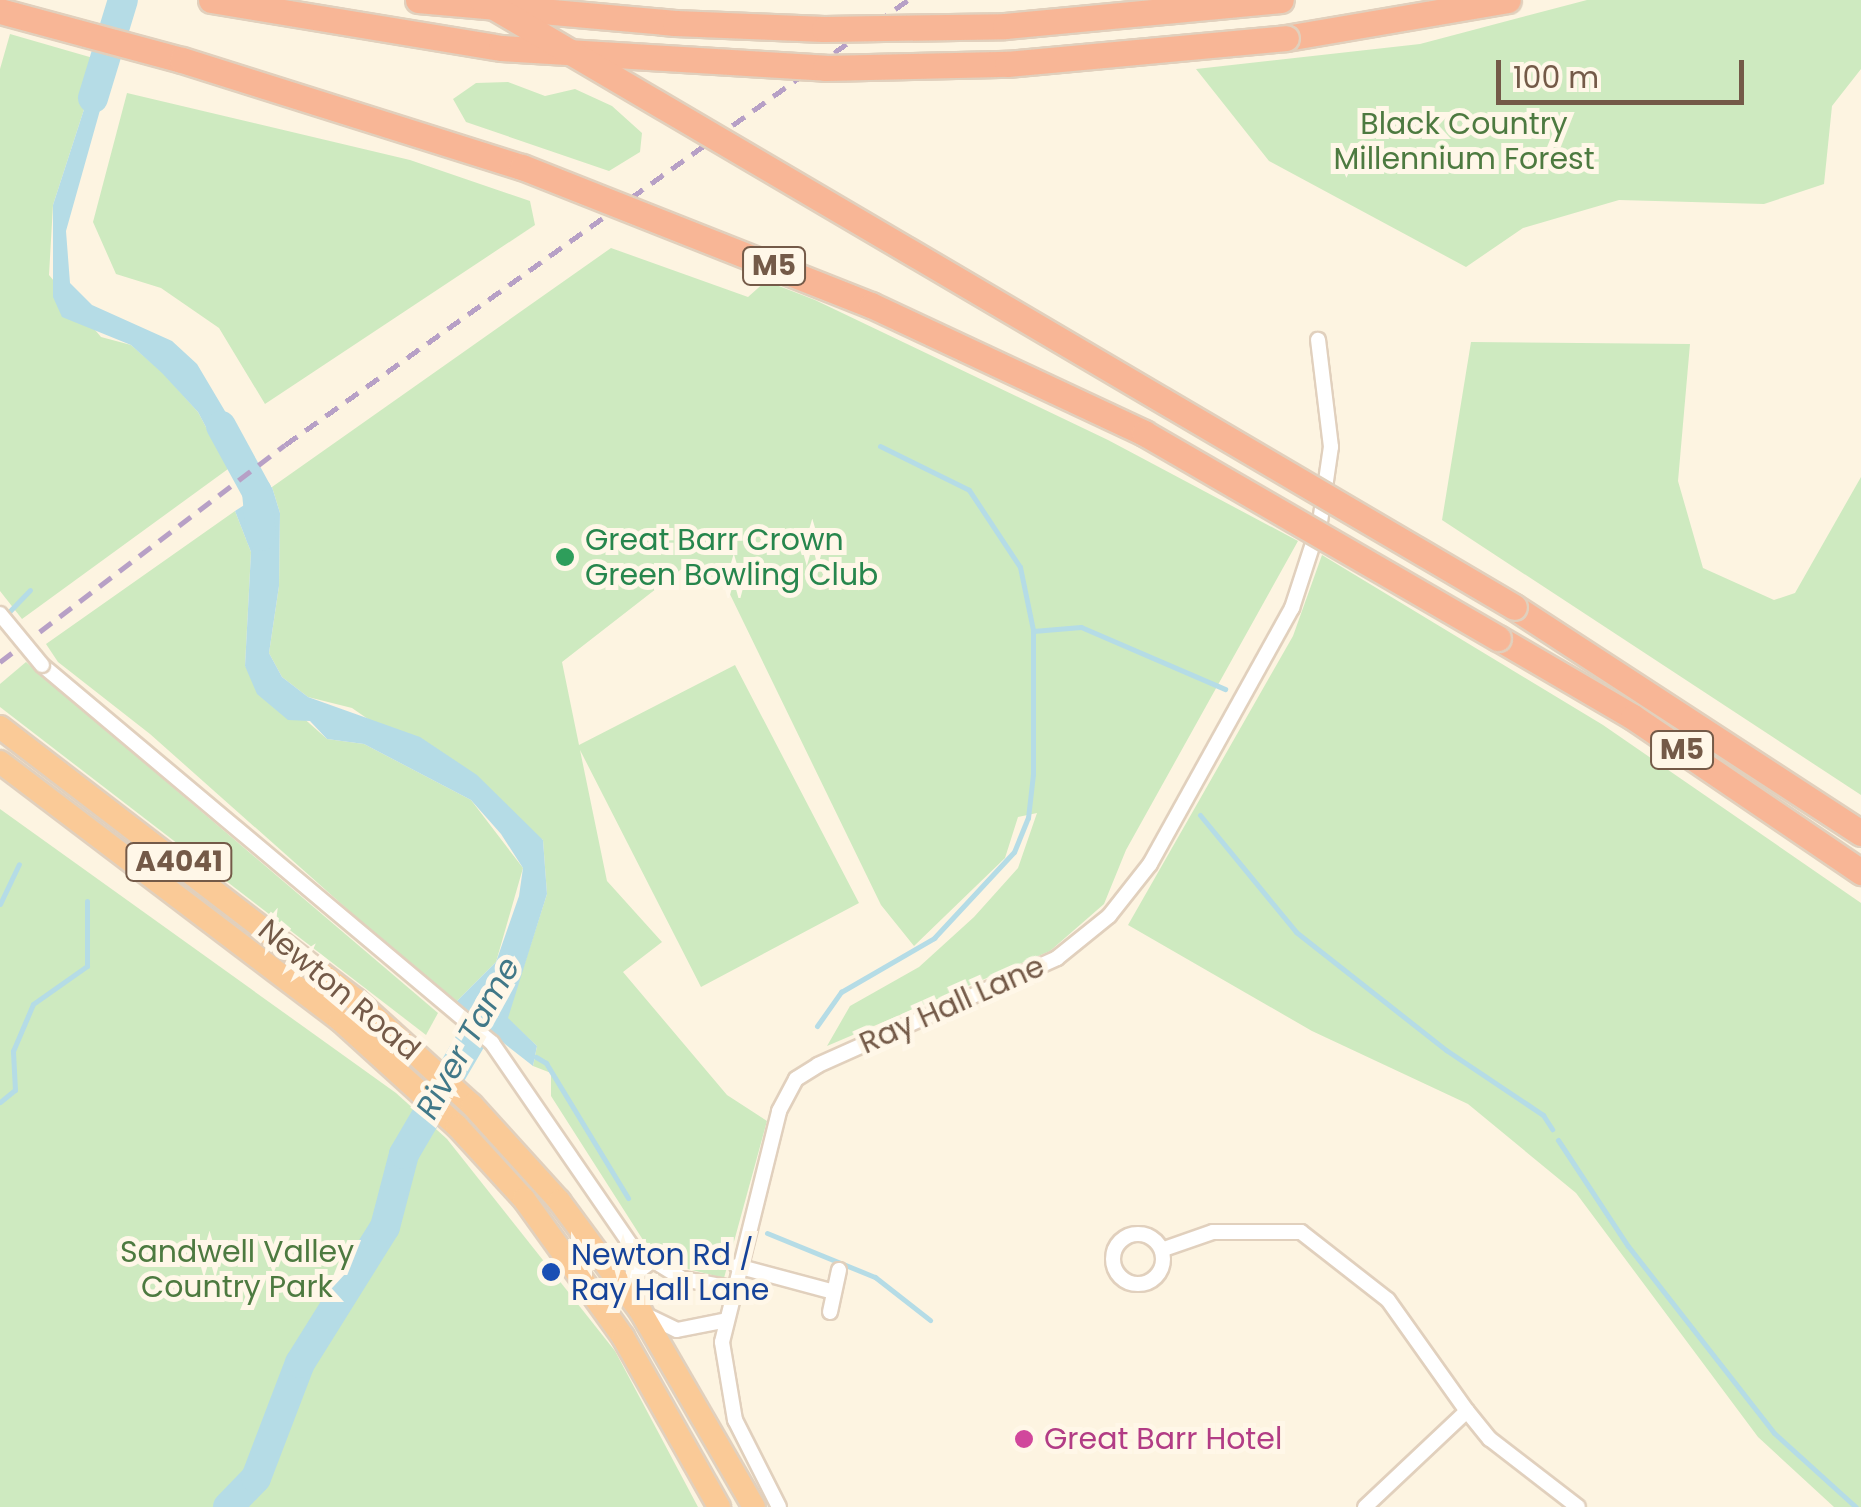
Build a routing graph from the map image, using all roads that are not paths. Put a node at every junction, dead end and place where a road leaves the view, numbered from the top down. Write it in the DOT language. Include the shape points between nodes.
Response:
graph roads {
  1 [pos="3,0"];
  2 [pos="211,0"];
  3 [pos="418,0"];
  4 [pos="482,0"];
  5 [pos="1281,0"];
  6 [pos="1508,0"];
  7 [pos="0,11"];
  8 [pos="1318,340"];
  9 [pos="0,614"];
  10 [pos="0,727"];
  11 [pos="0,762"];
  12 [pos="1861,833"];
  13 [pos="1861,872"];
  14 [pos="1164,1249"];
  15 [pos="650,1262"];
  16 [pos="737,1266"];
  17 [pos="839,1270"];
  18 [pos="621,1285"];
  19 [pos="732,1288"];
  20 [pos="834,1292"];
  21 [pos="641,1312"];
  22 [pos="830,1312"];
  23 [pos="723,1321"];
  24 [pos="1468,1411"];
  25 [pos="719,1507"];
  26 [pos="754,1507"];
  27 [pos="779,1507"];
  28 [pos="1365,1507"];
  29 [pos="1578,1507"];
  1 -- 7 [label="street"];
  2 -- 6 [label="highway, bridge" via="500,48 807,67 1008,64 1286,38"];
  3 -- 5 [label="highway, bridge" via="675,24 824,29 1005,26"];
  4 -- 12 [label="highway, M5, bridge" via="1514,607"];
  7 -- 13 [label="highway, M5, bridge" via="182,60 522,167 871,305 1144,433 1633,717"];
  8 -- 16 [label="street, Ray Hall Lane" via="1331,447 1320,522 1292,608 1150,864 1109,916 1057,958 796,1079 779,1111"];
  9 -- 15 [label="street, bridge" via="42,665 492,1043 514,1065 618,1231"];
  10 -- 18 [label="highway, Newton Road / A4041" via="356,1000 472,1105 559,1201"];
  11 -- 25 [label="highway, Newton Road / A4041" via="169,885 457,1126 524,1199 623,1337"];
  14 -- 24 [label="street" via="1213,1232 1301,1232 1388,1300"];
  15 -- 18 [label="street"];
  15 -- 19 [label="street" via="682,1280"];
  16 -- 19 [label="street, Ray Hall Lane"];
  16 -- 20 [label="street"];
  17 -- 20 [label="street"];
  18 -- 21 [label="highway, Newton Road / A4041"];
  19 -- 23 [label="street, Ray Hall Lane"];
  20 -- 22 [label="street"];
  21 -- 23 [label="street" via="677,1330"];
  21 -- 26 [label="highway, Newton Road / A4041"];
  23 -- 27 [label="street" via="725,1382 735,1420"];
  24 -- 28 [label="street"];
  24 -- 29 [label="street" via="1490,1439"];
}
